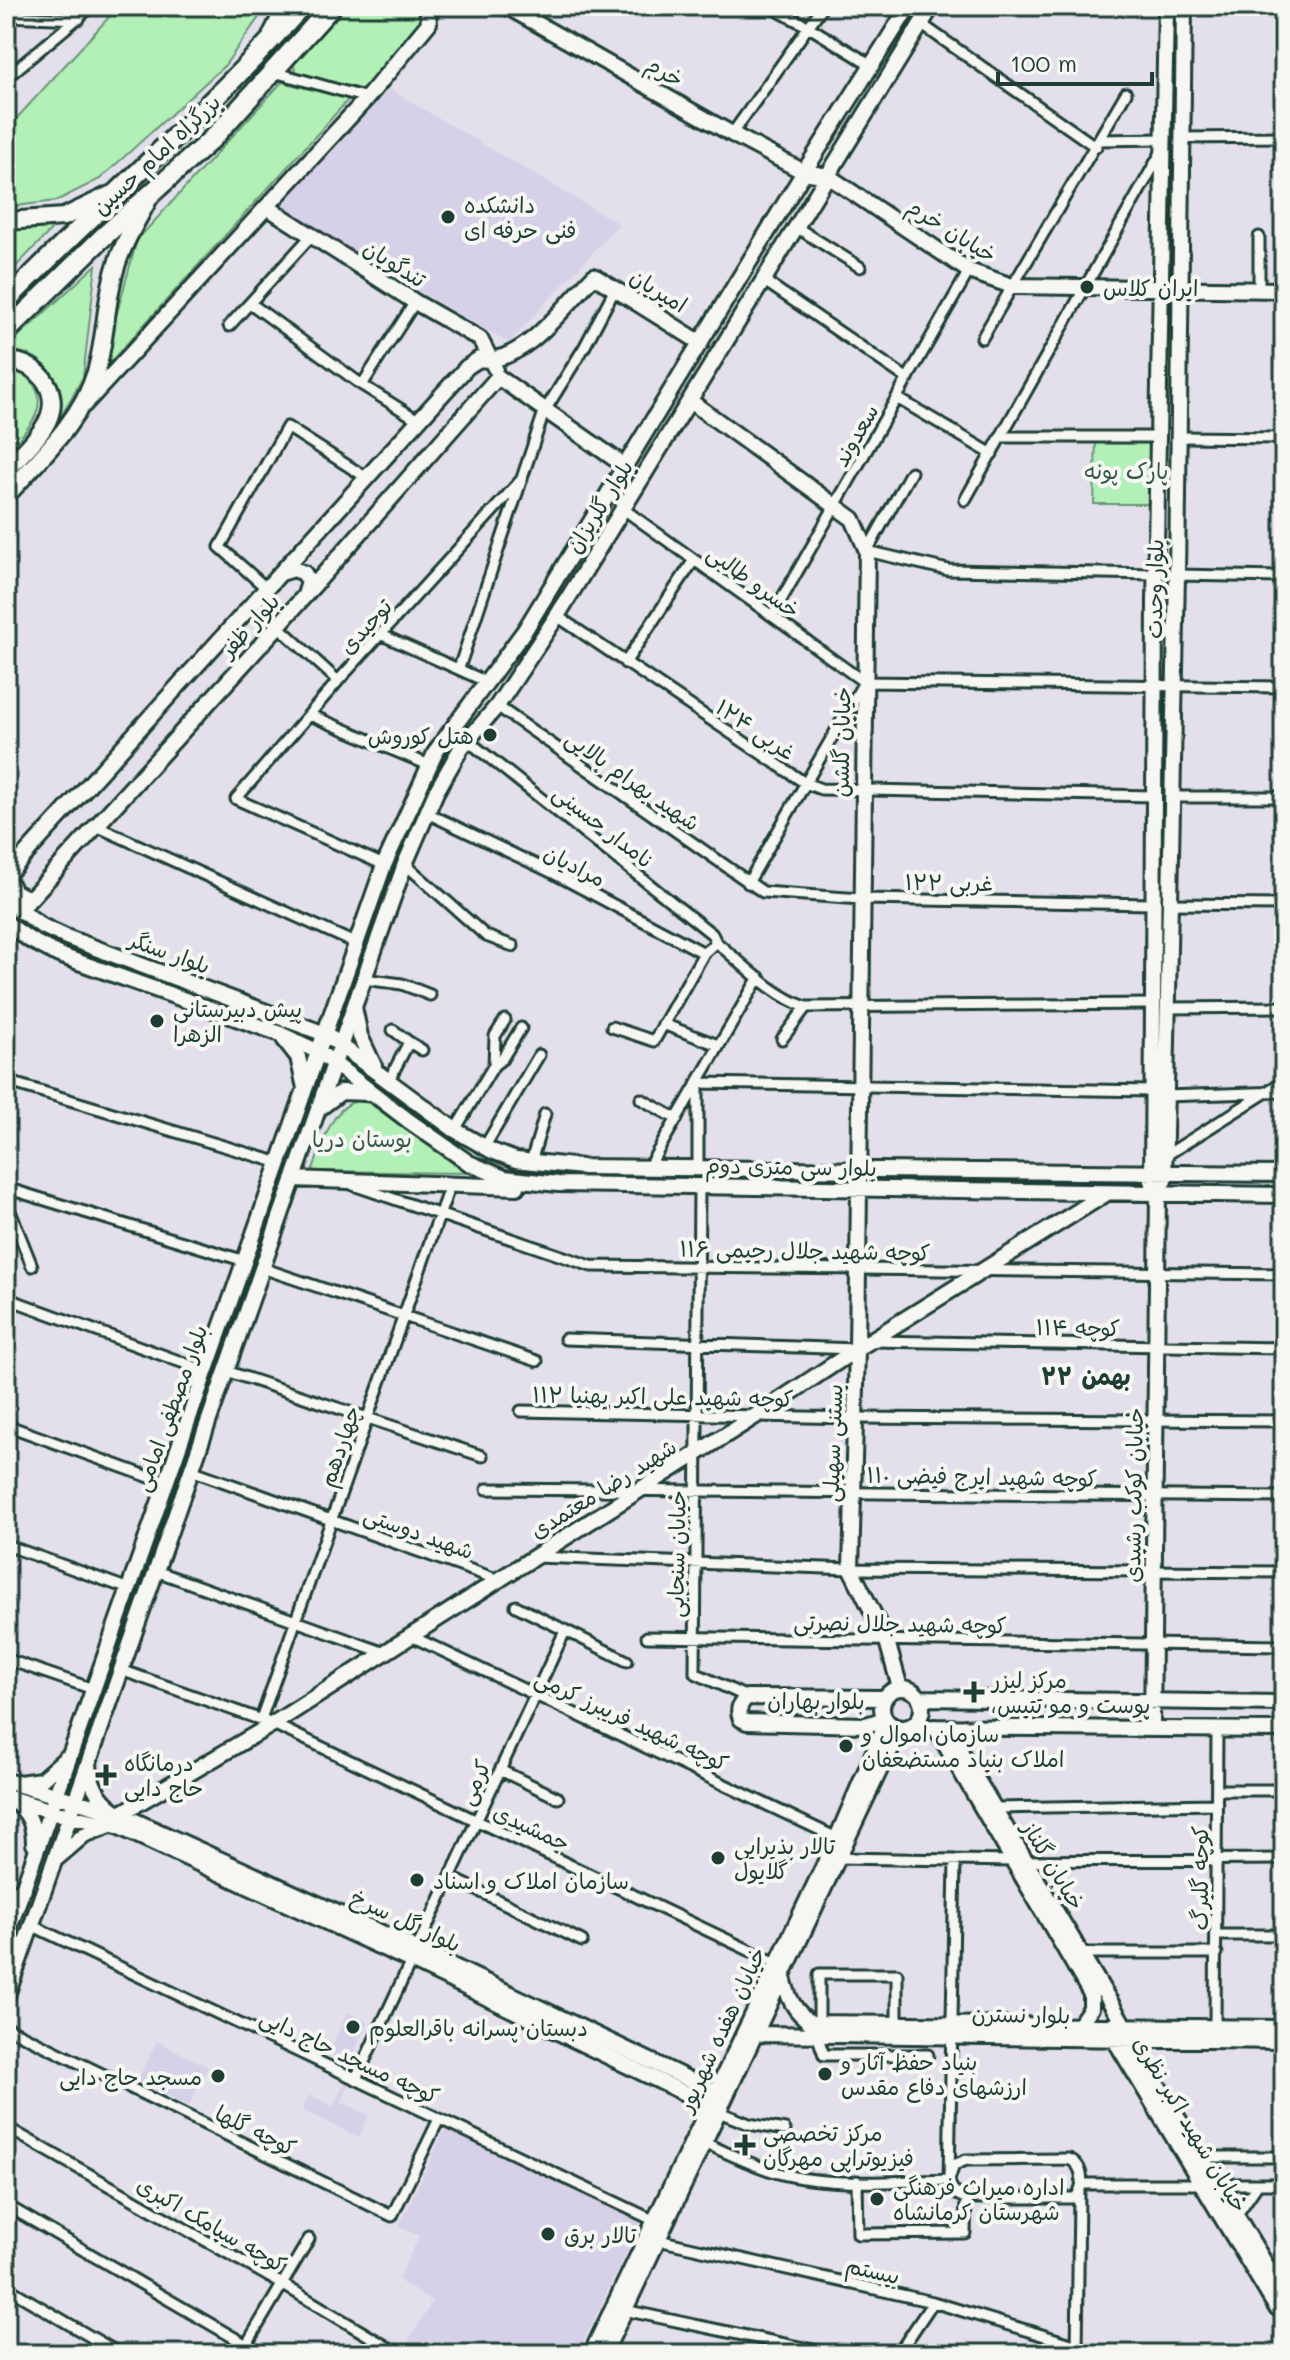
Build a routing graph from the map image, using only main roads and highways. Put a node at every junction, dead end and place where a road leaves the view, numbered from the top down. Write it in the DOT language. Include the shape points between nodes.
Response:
graph roads {
  1 [pos="302,6"];
  2 [pos="332,6"];
  3 [pos="122,189"];
  4 [pos="153,192"];
  5 [pos="6,221"];
  6 [pos="6,301"];
  7 [pos="6,332"];
  8 [pos="6,361"];
  9 [pos="6,470"];
  10 [pos="6,496"];
  1 -- 3 [label="highway, بزرگراه امام حسین"];
  2 -- 4 [label="highway, بزرگراه امام حسین" via="213,138"];
  3 -- 5 [label="main road" via="64,217"];
  3 -- 6 [label="highway, بزرگراه امام حسین"];
  4 -- 7 [label="highway, بزرگراه امام حسین"];
  4 -- 10 [label="main road" via="114,271 95,374 73,417"];
  8 -- 9 [label="main road" via="36,369 48,388 51,409 44,428"];
}
